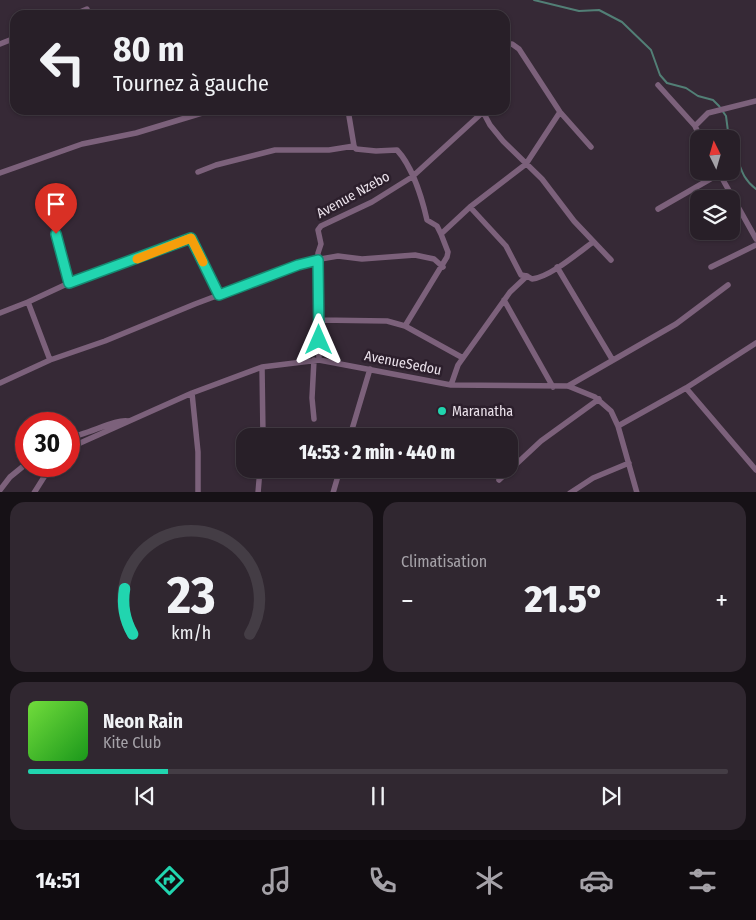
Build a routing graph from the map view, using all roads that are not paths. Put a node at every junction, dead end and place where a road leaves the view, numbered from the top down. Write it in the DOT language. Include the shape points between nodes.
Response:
graph roads {
  1 [pos="510,44"];
  2 [pos="658,85"];
  3 [pos="756,101"];
  4 [pos="560,112"];
  5 [pos="196,115"];
  6 [pos="349,115"];
  7 [pos="479,115"];
  8 [pos="485,115"];
  9 [pos="695,126"];
  10 [pos="697,130"];
  11 [pos="354,146"];
  12 [pos="591,148"];
  13 [pos="526,164"];
  14 [pos="0,172"];
  15 [pos="198,172"];
  16 [pos="412,177"];
  17 [pos="706,180"];
  18 [pos="722,180"];
  19 [pos="470,207"];
  20 [pos="658,209"];
  21 [pos="56,234"];
  22 [pos="441,234"];
  23 [pos="756,239"];
  24 [pos="593,242"];
  25 [pos="756,245"];
  26 [pos="318,260"];
  27 [pos="611,260"];
  28 [pos="443,267"];
  29 [pos="557,267"];
  30 [pos="711,267"];
  31 [pos="528,276"];
  32 [pos="69,283"];
  33 [pos="728,285"];
  34 [pos="219,295"];
  35 [pos="504,300"];
  36 [pos="28,302"];
  37 [pos="0,312"];
  38 [pos="319,320"];
  39 [pos="405,326"];
  40 [pos="756,343"];
  41 [pos="464,358"];
  42 [pos="612,359"];
  43 [pos="50,360"];
  44 [pos="316,360"];
  45 [pos="262,367"];
  46 [pos="370,369"];
  47 [pos="0,383"];
  48 [pos="451,385"];
  49 [pos="568,386"];
  50 [pos="554,387"];
  51 [pos="686,388"];
  52 [pos="192,393"];
  53 [pos="599,399"];
  54 [pos="314,419"];
  55 [pos="128,421"];
  56 [pos="618,426"];
  57 [pos="262,428"];
  58 [pos="352,428"];
  59 [pos="80,435"];
  60 [pos="80,443"];
  61 [pos="629,463"];
  62 [pos="756,470"];
  63 [pos="15,473"];
  64 [pos="44,477"];
  65 [pos="259,478"];
  66 [pos="337,478"];
  67 [pos="498,480"];
  68 [pos="0,490"];
  69 [pos="34,492"];
  70 [pos="198,492"];
  71 [pos="258,492"];
  72 [pos="333,492"];
  73 [pos="570,492"];
  74 [pos="637,492"];
  1 -- 4 [label="street" via="519,49"];
  2 -- 9 [label="street"];
  3 -- 9 [label="street" via="708,113"];
  4 -- 12 [label="street"];
  4 -- 13 [label="street"];
  5 -- 14 [label="street" via="136,134 82,144"];
  6 -- 11 [label="street"];
  7 -- 16 [label="street"];
  8 -- 13 [label="street" via="490,125"];
  9 -- 10 [label="street"];
  11 -- 15 [label="street" via="329,150 275,150"];
  11 -- 16 [label="street" via="370,151 396,150 404,157"];
  13 -- 19 [label="street"];
  13 -- 24 [label="street"];
  16 -- 22 [label="street" via="427,220 438,226"];
  16 -- 26 [label="street, Avenue Nzebo" via="372,202 321,226 318,230 321,244"];
  17 -- 20 [label="street"];
  18 -- 23 [label="street"];
  19 -- 22 [label="street"];
  19 -- 31 [label="street" via="506,246 522,274"];
  21 -- 32 [label="street"];
  22 -- 28 [label="street" via="448,252"];
  24 -- 27 [label="street"];
  24 -- 29 [label="street"];
  25 -- 30 [label="street"];
  26 -- 28 [label="street" via="338,256 362,259 415,255 434,259"];
  26 -- 34 [label="street"];
  26 -- 38 [label="street, Avenue Nzebo"];
  28 -- 39 [label="street"];
  29 -- 31 [label="street" via="536,278"];
  29 -- 42 [label="street"];
  31 -- 35 [label="street"];
  32 -- 34 [label="street" via="191,238"];
  32 -- 36 [label="street"];
  33 -- 42 [label="street" via="676,324"];
  34 -- 43 [label="street" via="105,342"];
  35 -- 41 [label="street"];
  35 -- 50 [label="street"];
  36 -- 37 [label="street"];
  36 -- 43 [label="street"];
  38 -- 39 [label="street" via="387,321"];
  38 -- 44 [label="street, Avenue Nzebo"];
  39 -- 41 [label="street"];
  40 -- 51 [label="street"];
  41 -- 48 [label="street"];
  42 -- 49 [label="street"];
  43 -- 47 [label="street"];
  44 -- 45 [label="street, AvenueSedou"];
  44 -- 46 [label="street, AvenueSedou"];
  44 -- 54 [label="street, Avenue Nzebo" via="312,393"];
  45 -- 52 [label="street, AvenueSedou"];
  45 -- 57 [label="street"];
  46 -- 48 [label="street, AvenueSedou"];
  46 -- 58 [label="street"];
  48 -- 50 [label="street, AvenueSedou"];
  49 -- 50 [label="street, AvenueSedou"];
  49 -- 53 [label="street, AvenueSedou"];
  51 -- 56 [label="street"];
  51 -- 62 [label="street"];
  52 -- 55 [label="street, AvenueSedou"];
  52 -- 70 [label="street"];
  53 -- 56 [label="street, AvenueSedou" via="611,411"];
  53 -- 67 [label="street" via="541,441"];
  55 -- 59 [label="street"];
  55 -- 60 [label="street"];
  56 -- 61 [label="street, AvenueSedou"];
  61 -- 73 [label="street"];
  61 -- 74 [label="street, AvenueSedou"];
  63 -- 68 [label="street"];
  64 -- 69 [label="street"];
  65 -- 71 [label="street"];
  66 -- 72 [label="street"];
}
